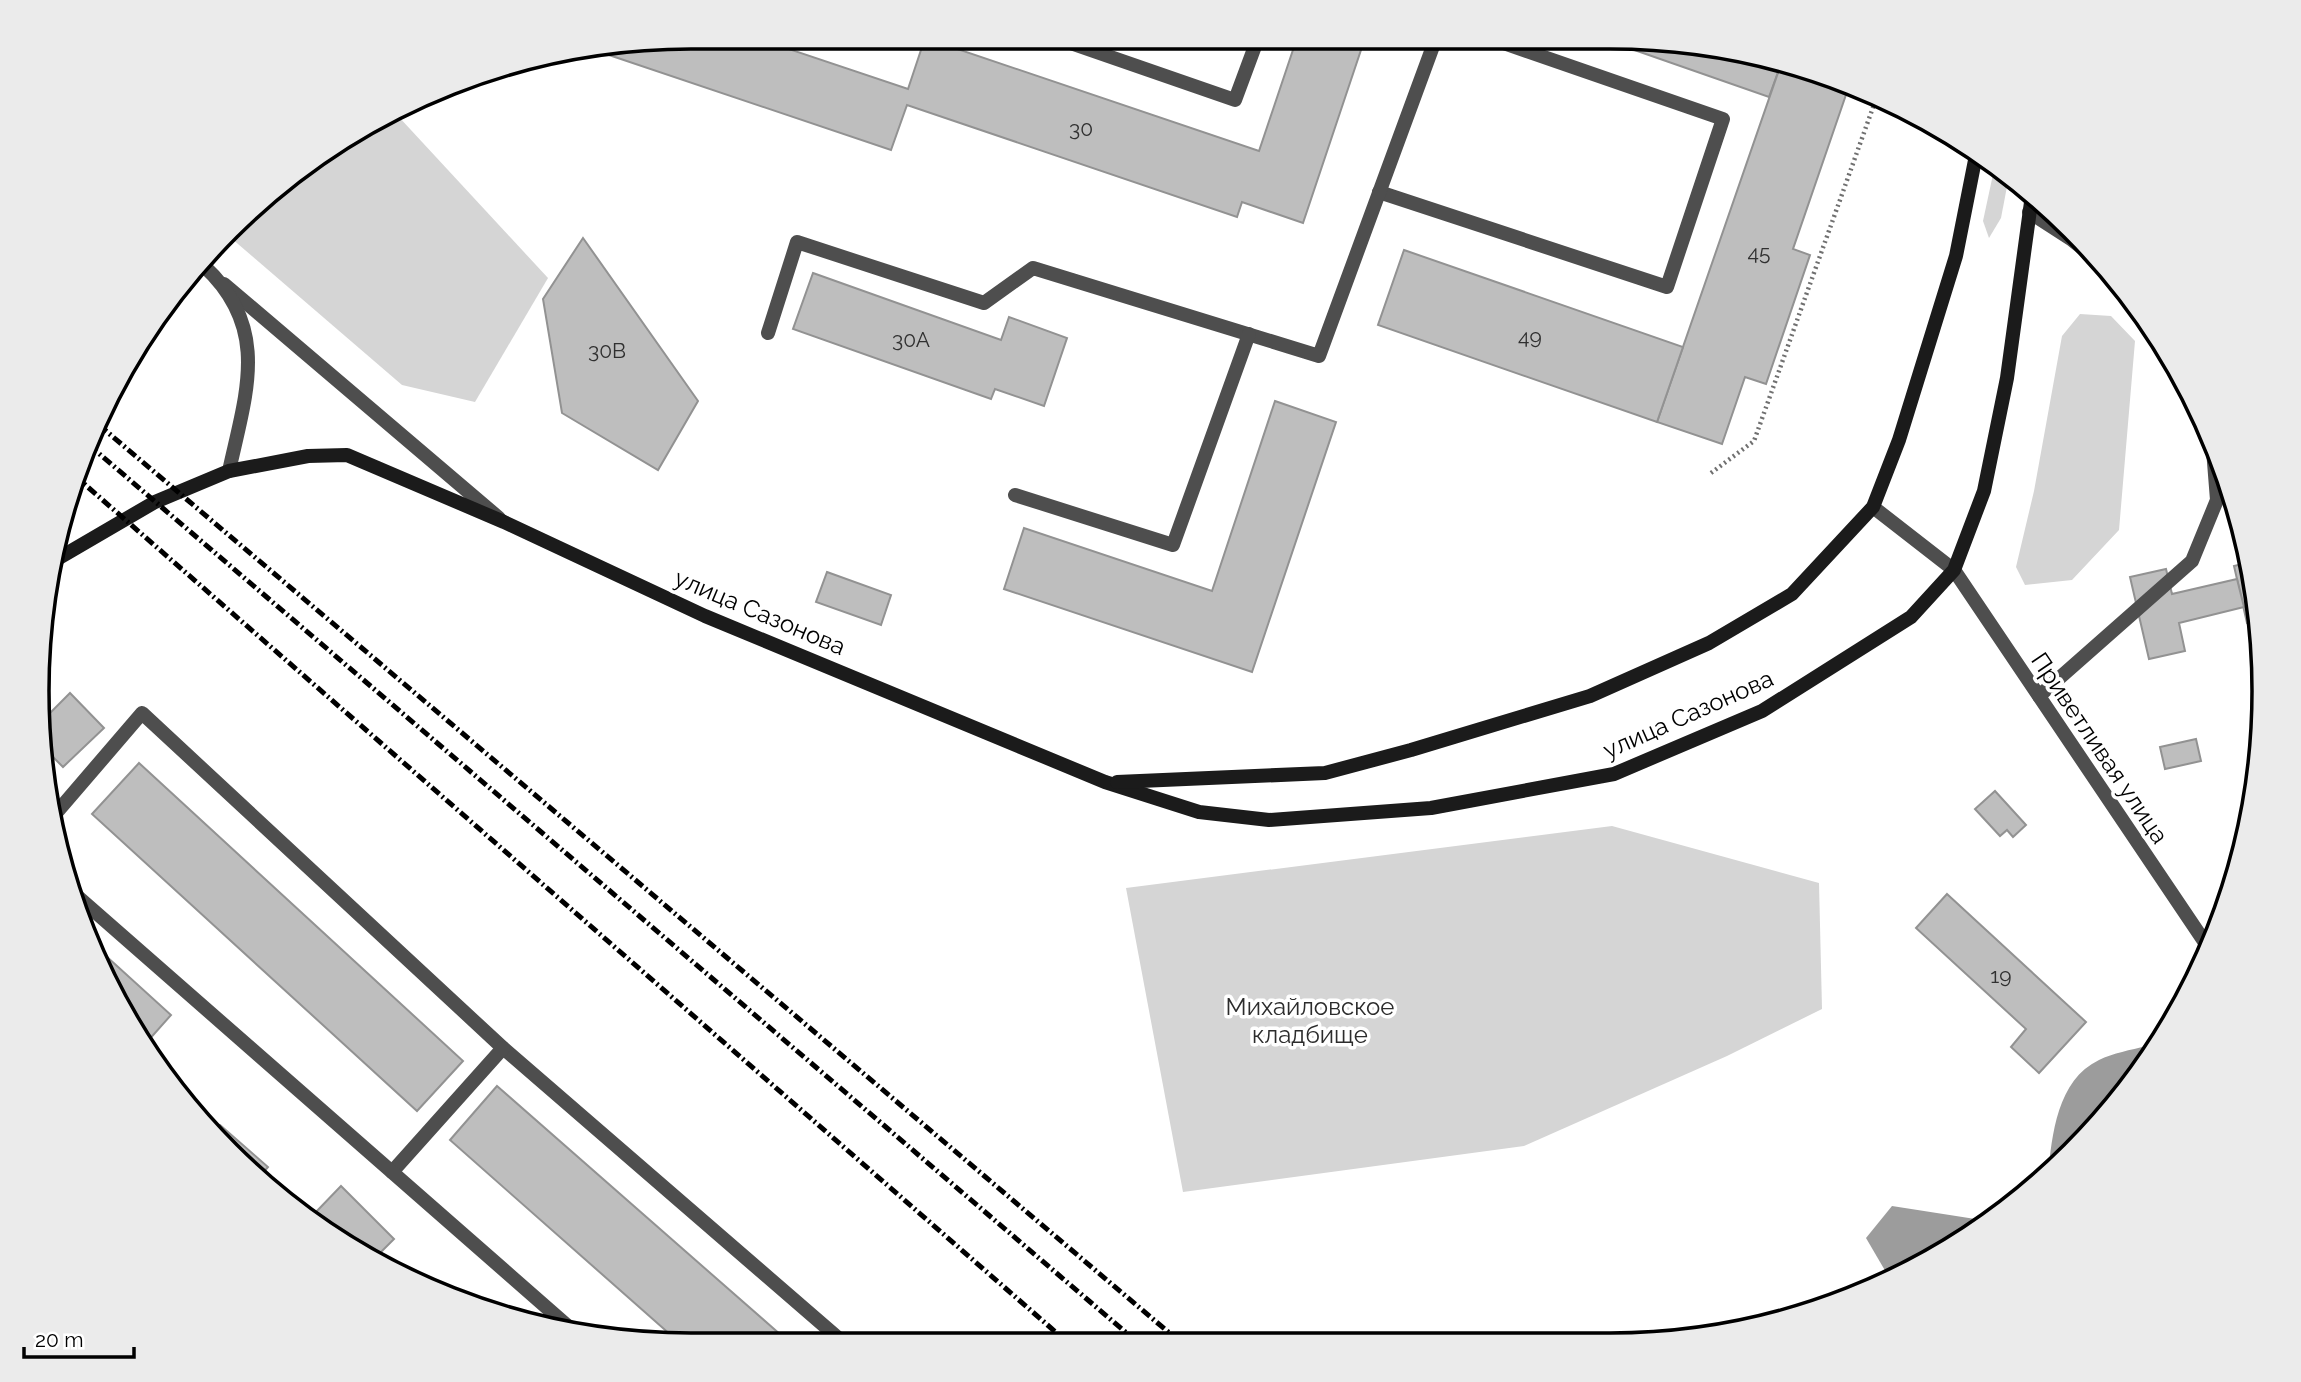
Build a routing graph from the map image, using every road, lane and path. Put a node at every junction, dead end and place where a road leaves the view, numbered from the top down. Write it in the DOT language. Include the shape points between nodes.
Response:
graph roads {
  1 [pos="1088,49"];
  2 [pos="1254,49"];
  3 [pos="1432,49"];
  4 [pos="1520,49"];
  5 [pos="1874,106"];
  6 [pos="1975,163"];
  7 [pos="1379,192"];
  8 [pos="2030,206"];
  9 [pos="2029,212"];
  10 [pos="2055,229"];
  11 [pos="207,269"];
  12 [pos="222,283"];
  13 [pos="768,332"];
  14 [pos="1249,334"];
  15 [pos="229,471"];
  16 [pos="1711,473"];
  17 [pos="2215,478"];
  18 [pos="1015,495"];
  19 [pos="1873,507"];
  20 [pos="504,522"];
  21 [pos="64,555"];
  22 [pos="1954,570"];
  23 [pos="2039,696"];
  24 [pos="1105,782"];
  25 [pos="60,809"];
  26 [pos="85,903"];
  27 [pos="2202,939"];
  28 [pos="503,1048"];
  29 [pos="392,1172"];
  30 [pos="560,1320"];
  31 [pos="832,1333"];
  1 -- 2 [label="street" via="1235,100"];
  3 -- 7 [label="street"];
  4 -- 7 [label="street" via="1723,120 1667,287"];
  5 -- 16 [label="path" via="1754,441"];
  6 -- 19 [label="main road, улица Сазонова" via="1956,256 1899,440"];
  7 -- 14 [label="street" via="1319,356"];
  8 -- 9 [label="main road, улица Сазонова"];
  9 -- 10 [label="street"];
  9 -- 22 [label="main road, улица Сазонова" via="2007,377 1984,491"];
  11 -- 12 [label="street"];
  12 -- 15 [label="street" via="241,314 249,346 250,377"];
  12 -- 20 [label="street"];
  13 -- 14 [label="street" via="797,242 984,303 1033,268"];
  14 -- 18 [label="street" via="1173,545"];
  15 -- 20 [label="main road, улица Сазонова" via="308,456 347,455"];
  15 -- 21 [label="main road, улица Сазонова" via="155,502"];
  17 -- 23 [label="street" via="2217,500 2192,561"];
  19 -- 22 [label="street, Приветливая улица"];
  19 -- 24 [label="main road, улица Сазонова" via="1792,594 1709,643 1590,696 1325,773"];
  20 -- 24 [label="main road, улица Сазонова" via="705,616"];
  22 -- 23 [label="street, Приветливая улица"];
  22 -- 24 [label="main road, улица Сазонова" via="1911,617 1762,711 1614,774 1431,808 1269,820 1199,812"];
  23 -- 27 [label="street, Приветливая улица"];
  25 -- 28 [label="street" via="142,713"];
  26 -- 29 [label="street"];
  28 -- 29 [label="street"];
  28 -- 31 [label="street"];
  29 -- 30 [label="street"];
}
